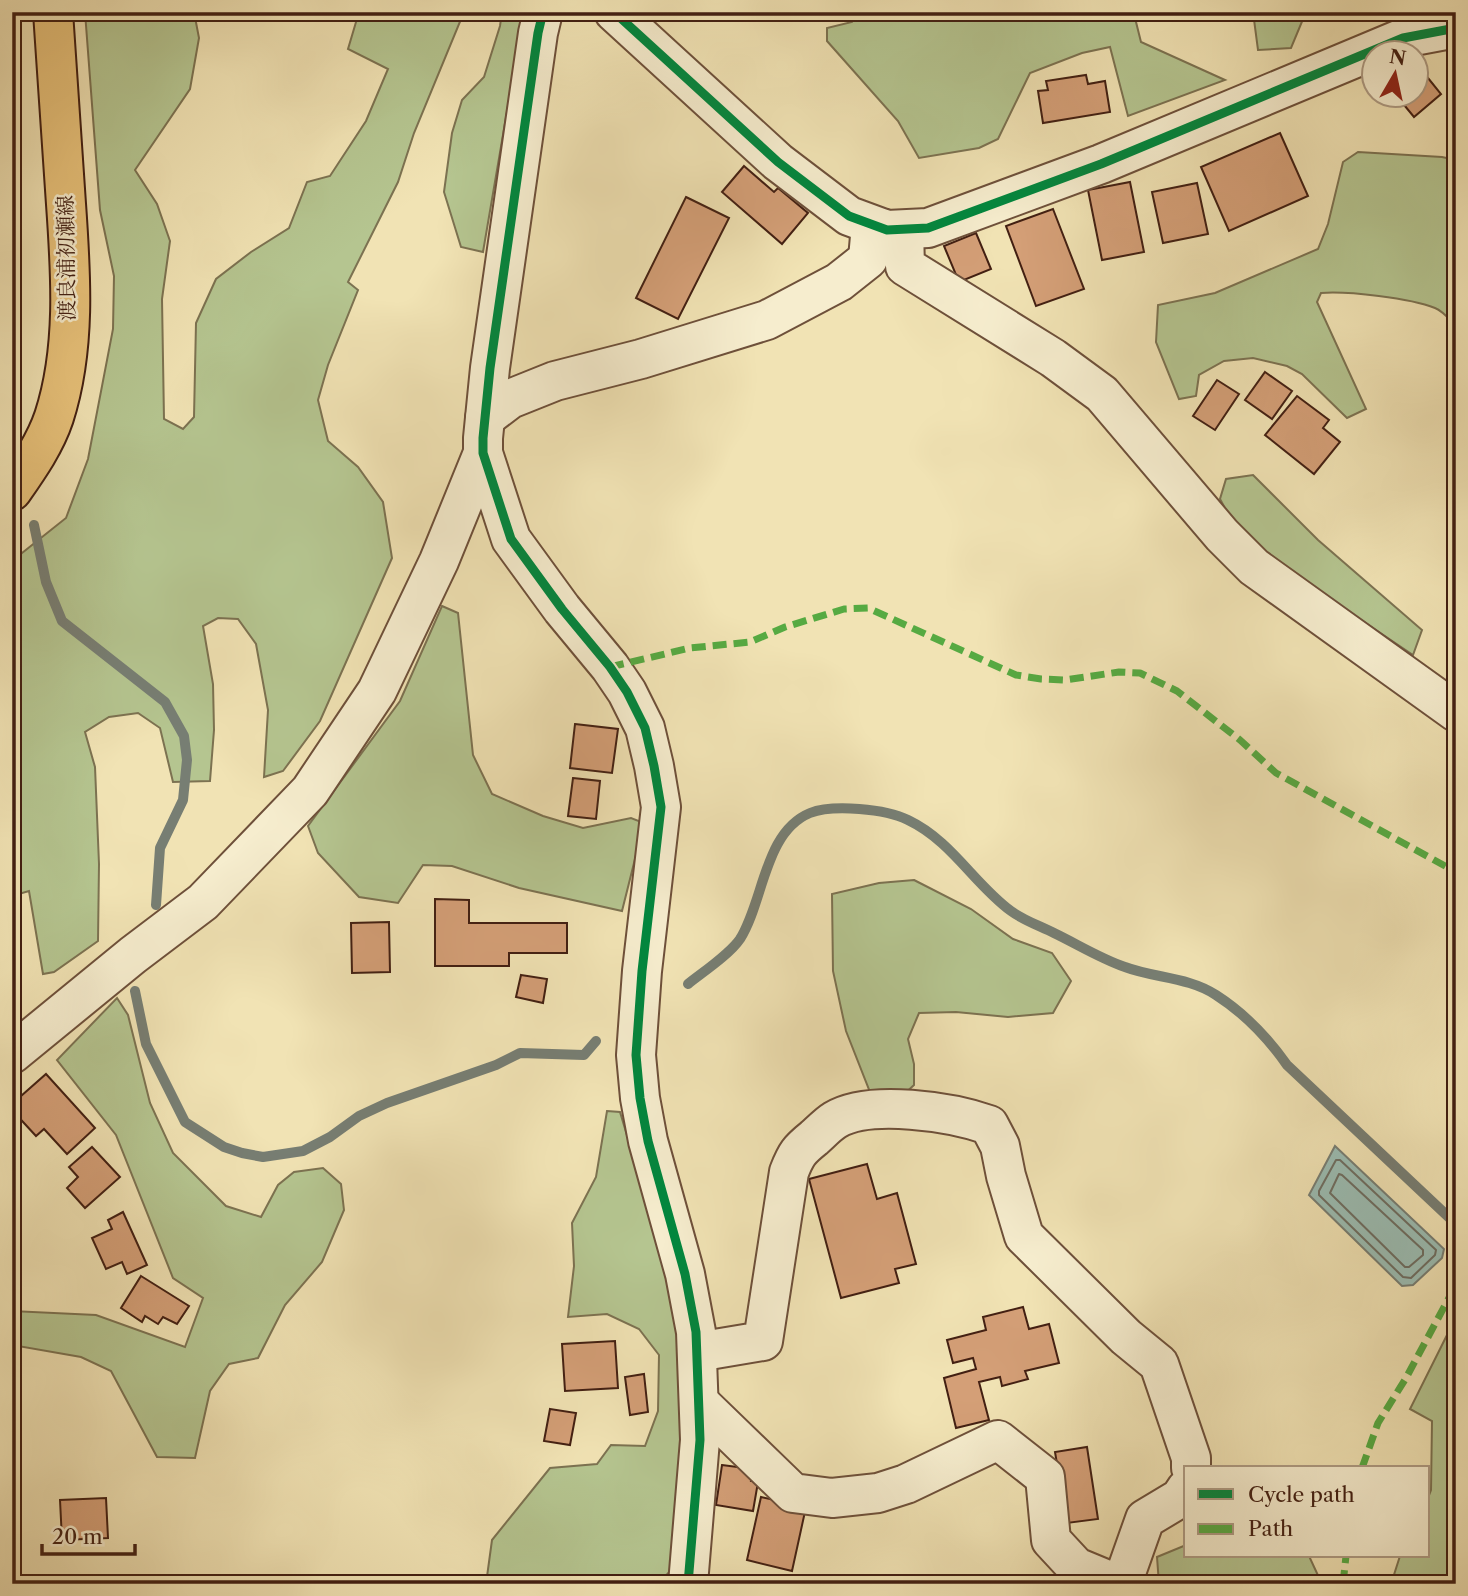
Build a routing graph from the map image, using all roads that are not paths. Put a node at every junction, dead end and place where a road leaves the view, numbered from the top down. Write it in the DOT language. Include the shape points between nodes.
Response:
graph roads {
  1 [pos="53,12"];
  2 [pos="543,12"];
  3 [pos="614,12"];
  4 [pos="1456,28"];
  5 [pos="887,228"];
  6 [pos="484,435"];
  7 [pos="12,491"];
  8 [pos="1456,712"];
  9 [pos="12,1054"];
  10 [pos="697,1352"];
  11 [pos="700,1403"];
  12 [pos="1191,1466"];
  13 [pos="1184,1492"];
  14 [pos="688,1584"];
  15 [pos="1120,1584"];
  1 -- 7 [label="main road, 渡良浦初瀬線" via="70,269 64,373 54,418"];
  2 -- 6 [label="street"];
  3 -- 5 [label="street" via="778,162 849,216"];
  4 -- 5 [label="street" via="1403,38 1101,164 928,228"];
  5 -- 6 [label="street" via="869,259 839,282 767,320 555,381 510,399"];
  5 -- 8 [label="street" via="905,266 1102,394 1254,567"];
  6 -- 9 [label="street" via="439,561 377,691 310,791 203,902"];
  6 -- 10 [label="street" via="512,539 627,692 645,728 654,766 661,807 636,1055 648,1141 685,1274"];
  10 -- 11 [label="street"];
  10 -- 12 [label="street" via="763,1341 789,1171 796,1153 836,1119 859,1112 909,1109 965,1116 989,1125 1000,1146 1024,1236 1159,1364"];
  11 -- 14 [label="street"];
  11 -- 15 [label="street" via="793,1493 819,1497 878,1493 998,1440 1045,1477 1051,1540 1076,1567"];
  13 -- 15 [label="street" via="1145,1519"];
}
